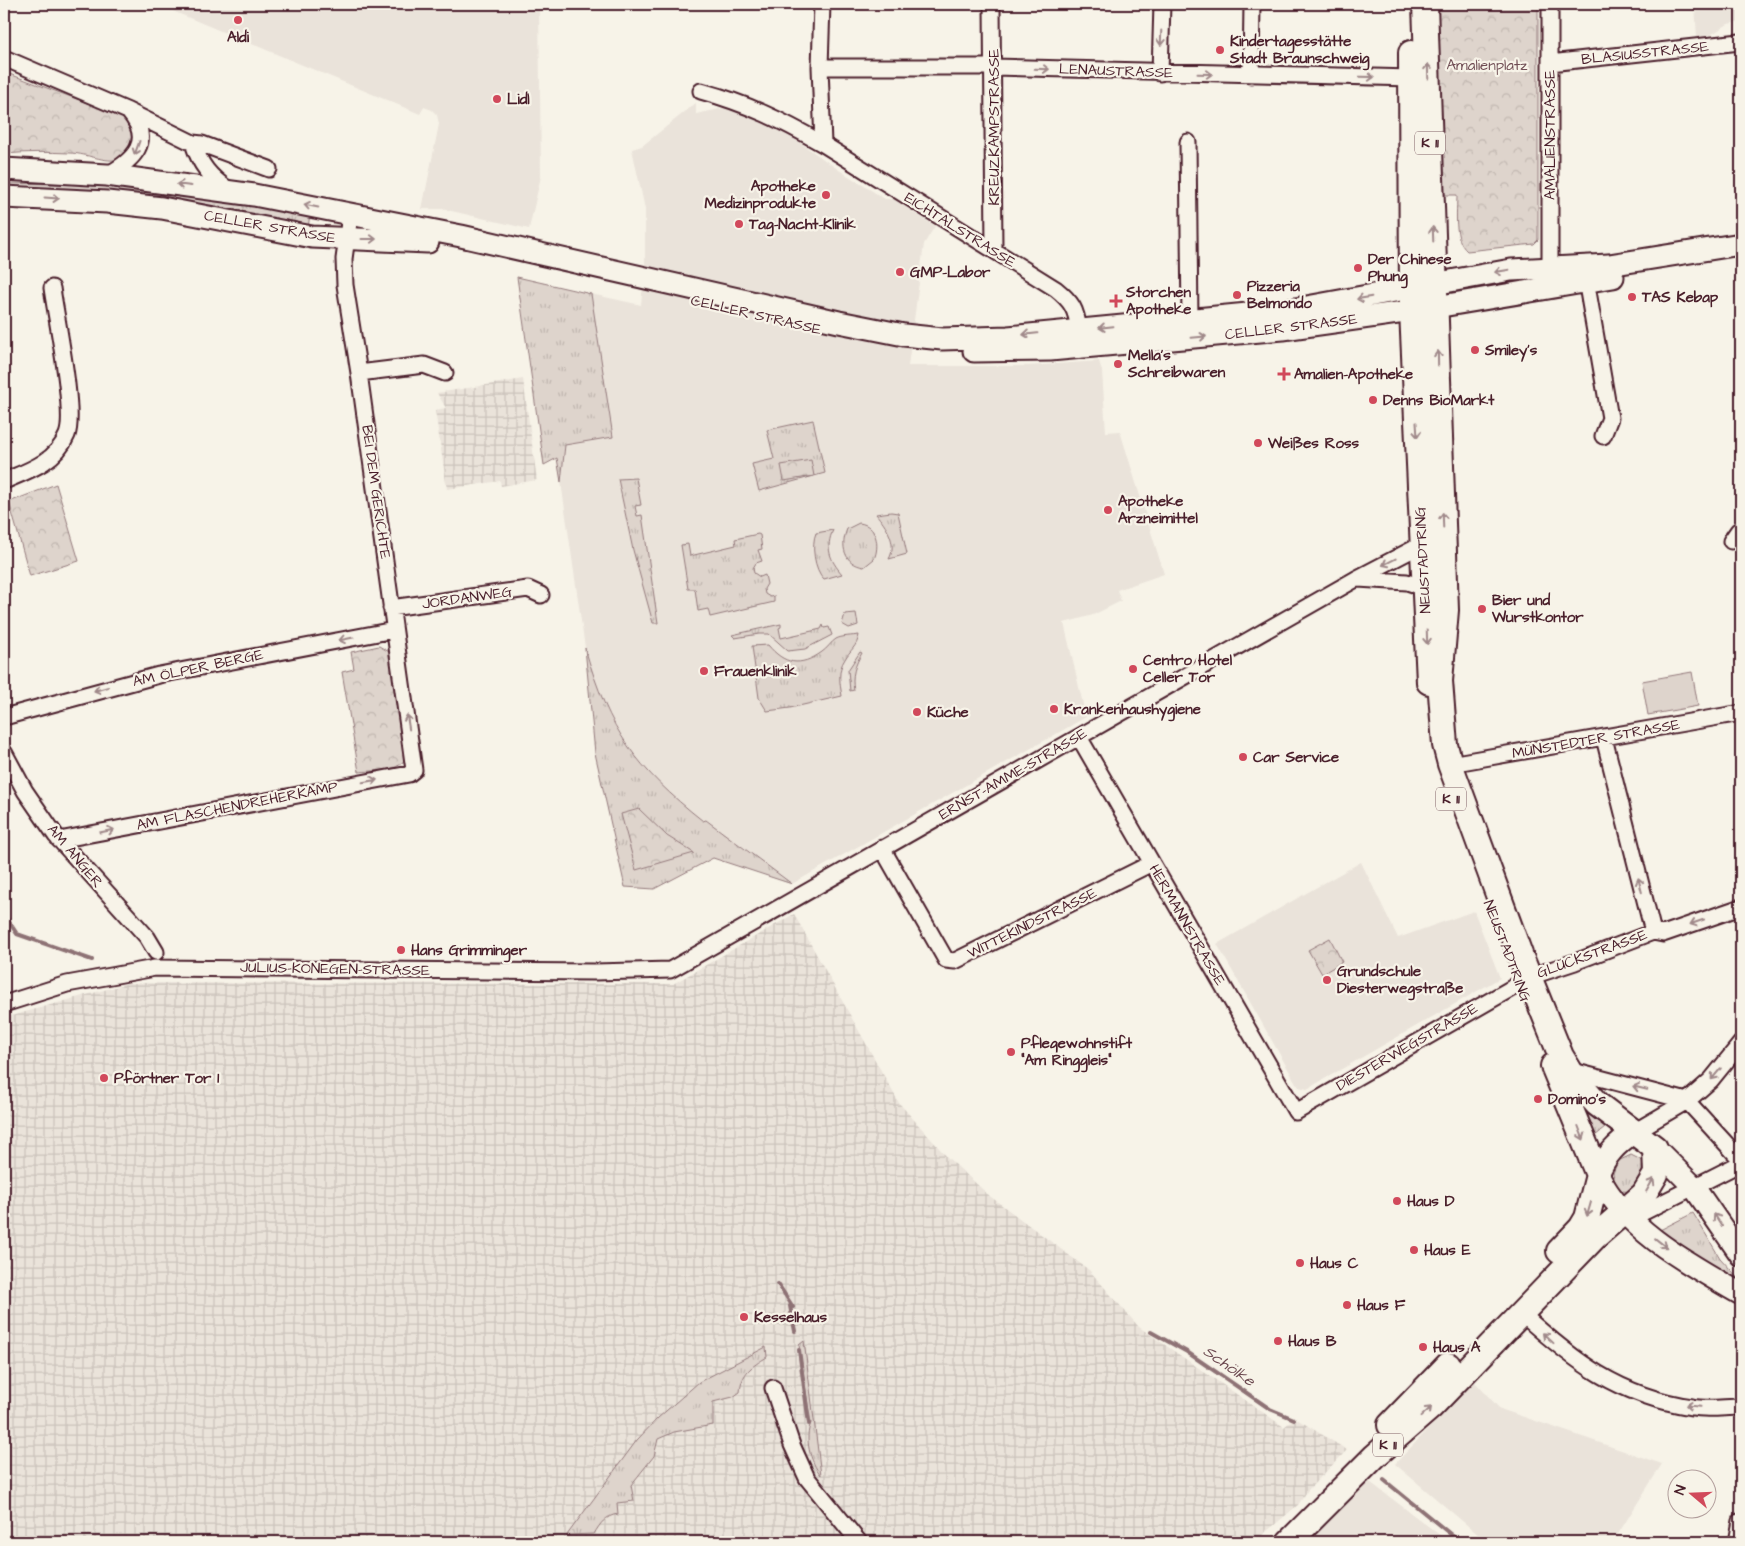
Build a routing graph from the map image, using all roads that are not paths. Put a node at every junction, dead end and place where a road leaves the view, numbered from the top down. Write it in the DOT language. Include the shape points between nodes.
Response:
graph roads {
  1 [pos="822,4"];
  2 [pos="992,4"];
  3 [pos="1162,4"];
  4 [pos="1252,4"];
  5 [pos="1412,4"];
  6 [pos="1425,4"];
  7 [pos="1550,4"];
  8 [pos="1740,42"];
  9 [pos="4,58"];
  10 [pos="1550,63"];
  11 [pos="820,67"];
  12 [pos="994,67"];
  13 [pos="1160,73"];
  14 [pos="1251,75"];
  15 [pos="1411,78"];
  16 [pos="701,91"];
  17 [pos="128,111"];
  18 [pos="1188,142"];
  19 [pos="193,143"];
  20 [pos="823,144"];
  21 [pos="4,169"];
  22 [pos="269,169"];
  23 [pos="107,175"];
  24 [pos="232,192"];
  25 [pos="4,198"];
  26 [pos="350,215"];
  27 [pos="346,240"];
  28 [pos="1741,244"];
  29 [pos="994,250"];
  30 [pos="1741,256"];
  31 [pos="1550,267"];
  32 [pos="1582,277"];
  33 [pos="1435,283"];
  34 [pos="1411,287"];
  35 [pos="52,288"];
  36 [pos="1512,294"];
  37 [pos="1436,307"];
  38 [pos="1412,311"];
  39 [pos="1190,320"];
  40 [pos="1169,331"];
  41 [pos="1080,339"];
  42 [pos="359,373"];
  43 [pos="445,373"];
  44 [pos="1603,436"];
  45 [pos="4,481"];
  46 [pos="1423,544"];
  47 [pos="1445,569"];
  48 [pos="1356,579"];
  49 [pos="1425,588"];
  50 [pos="542,595"];
  51 [pos="391,608"];
  52 [pos="394,630"];
  53 [pos="1741,713"];
  54 [pos="4,717"];
  55 [pos="1079,737"];
  56 [pos="1604,738"];
  57 [pos="4,752"];
  58 [pos="1450,764"];
  59 [pos="414,770"];
  60 [pos="59,840"];
  61 [pos="882,848"];
  62 [pos="1152,864"];
  63 [pos="1741,908"];
  64 [pos="1654,932"];
  65 [pos="156,952"];
  66 [pos="670,970"];
  67 [pos="1524,980"];
  68 [pos="4,1004"];
  69 [pos="1741,1044"];
  70 [pos="1567,1081"];
  71 [pos="1687,1102"];
  72 [pos="1296,1112"];
  73 [pos="1634,1132"];
  74 [pos="1655,1148"];
  75 [pos="1741,1162"];
  76 [pos="1598,1176"];
  77 [pos="1693,1186"];
  78 [pos="1623,1212"];
  79 [pos="1583,1238"];
  80 [pos="1741,1255"];
  81 [pos="1736,1290"];
  82 [pos="1521,1312"];
  83 [pos="773,1388"];
  84 [pos="1741,1407"];
  85 [pos="1741,1521"];
  86 [pos="859,1542"];
  87 [pos="1274,1542"];
  88 [pos="1290,1542"];
  89 [pos="1737,1542"];
  1 -- 11 [label="street"];
  2 -- 12 [label="street, KREUZKAMPSTRASSE"];
  3 -- 13 [label="street, one-way"];
  4 -- 14 [label="street"];
  5 -- 15 [label="main road, NEUSTADTRING / K 11"];
  33 -- 6 [label="main road, NEUSTADTRING / K 11, one-way"];
  7 -- 10 [label="street, AMALIENSTRASSE"];
  8 -- 10 [label="street, BLASIUSSTRASSE"];
  9 -- 17 [label="street"];
  10 -- 31 [label="street, AMALIENSTRASSE"];
  11 -- 12 [label="street, LENAUSTRASSE"];
  11 -- 20 [label="street"];
  12 -- 13 [label="street, LENAUSTRASSE, one-way"];
  12 -- 29 [label="street, KREUZKAMPSTRASSE"];
  13 -- 14 [label="street, LENAUSTRASSE, one-way"];
  14 -- 15 [label="street, LENAUSTRASSE, one-way"];
  15 -- 34 [label="main road, NEUSTADTRING / K 11"];
  16 -- 20 [label="street, EICHTALSTRASSE" via="745,104"];
  17 -- 19 [label="street"];
  17 -- 23 [label="street, one-way" via="139,128 140,143 131,160"];
  18 -- 39 [label="street"];
  19 -- 22 [label="street"];
  19 -- 24 [label="street, CELLER STRASSE" via="199,161 213,179"];
  20 -- 29 [label="street, EICHTALSTRASSE"];
  21 -- 23 [label="main road, CELLER STRASSE"];
  24 -- 23 [label="main road, CELLER STRASSE, one-way"];
  26 -- 24 [label="main road, CELLER STRASSE, one-way"];
  25 -- 27 [label="main road, CELLER STRASSE, one-way" via="80,200 162,208 312,237"];
  26 -- 27 [label="street, BEI DEM GERICHTE"];
  41 -- 26 [label="main road, CELLER STRASSE, one-way" via="942,339 904,335 462,236"];
  27 -- 41 [label="main road, CELLER STRASSE, one-way" via="401,239 444,245 792,324 932,350 1009,352"];
  27 -- 42 [label="street, BEI DEM GERICHTE" via="345,285"];
  28 -- 32 [label="main road, CELLER STRASSE" via="1609,266"];
  29 -- 41 [label="street, EICHTALSTRASSE" via="1071,302"];
  30 -- 32 [label="main road, CELLER STRASSE"];
  31 -- 32 [label="main road" via="1561,277"];
  31 -- 33 [label="main road, CELLER STRASSE, one-way"];
  31 -- 36 [label="main road, CELLER STRASSE" via="1543,276"];
  32 -- 36 [label="main road, CELLER STRASSE"];
  32 -- 44 [label="street" via="1610,418"];
  33 -- 34 [label="main road, CELLER STRASSE"];
  33 -- 37 [label="main road, NEUSTADTRING / K 11"];
  34 -- 38 [label="main road, NEUSTADTRING / K 11"];
  34 -- 39 [label="main road, CELLER STRASSE, one-way" via="1290,310"];
  35 -- 45 [label="street" via="70,410 67,436 40,466"];
  36 -- 37 [label="main road, CELLER STRASSE"];
  37 -- 38 [label="main road, CELLER STRASSE"];
  47 -- 37 [label="main road, NEUSTADTRING / K 11, one-way"];
  40 -- 38 [label="main road, CELLER STRASSE, one-way" via="1283,329"];
  38 -- 46 [label="main road, NEUSTADTRING / K 11, one-way"];
  39 -- 40 [label="main road, CELLER STRASSE"];
  40 -- 41 [label="main road, CELLER STRASSE"];
  42 -- 43 [label="street" via="424,365"];
  42 -- 51 [label="street, BEI DEM GERICHTE"];
  46 -- 47 [label="street" via="1440,553"];
  46 -- 48 [label="street, ERNST-AMME-STRASSE, one-way"];
  46 -- 49 [label="main road, NEUSTADTRING / K 11"];
  47 -- 58 [label="main road, NEUSTADTRING / K 11" via="1446,630 1440,681 1445,745"];
  48 -- 49 [label="street" via="1407,582"];
  48 -- 55 [label="street, ERNST-AMME-STRASSE"];
  49 -- 67 [label="main road, NEUSTADTRING / K 11, one-way" via="1430,720 1436,756"];
  50 -- 51 [label="street, JORDANWEG" via="528,589"];
  51 -- 52 [label="street, BEI DEM GERICHTE"];
  52 -- 54 [label="street, AM ÖLPER BERGE, one-way" via="159,675"];
  59 -- 52 [label="street, BEI DEM GERICHTE, one-way"];
  53 -- 56 [label="street, MÜNSTEDTER STRASSE"];
  55 -- 61 [label="street, ERNST-AMME-STRASSE"];
  55 -- 62 [label="street, HERMANNSTRASSE"];
  56 -- 58 [label="street, MÜNSTEDTER STRASSE"];
  64 -- 56 [label="street, one-way"];
  57 -- 60 [label="street, AM ANGER" via="25,791"];
  58 -- 67 [label="main road, NEUSTADTRING / K 11"];
  60 -- 59 [label="street, AM FLASCHENDREHERKAMP, one-way" via="409,774"];
  60 -- 65 [label="street, AM ANGER" via="147,937"];
  61 -- 62 [label="street, WITTEKINDSTRASSE" via="949,962"];
  61 -- 66 [label="street, ERNST-AMME-STRASSE"];
  62 -- 72 [label="street, HERMANNSTRASSE"];
  63 -- 64 [label="street, GLÜCKSTRASSE, one-way" via="1663,934"];
  64 -- 67 [label="street, GLÜCKSTRASSE"];
  66 -- 68 [label="street, JULIUS-KONEGEN-STRASSE" via="155,968 67,984"];
  67 -- 70 [label="main road, NEUSTADTRING / K 11" via="1554,1041"];
  67 -- 72 [label="street, DIESTERWEGSTRASSE"];
  69 -- 71 [label="street, one-way" via="1711,1080"];
  71 -- 70 [label="street, one-way"];
  70 -- 73 [label="main road, K 11"];
  70 -- 76 [label="main road, K 11, one-way"];
  71 -- 73 [label="street"];
  71 -- 75 [label="street"];
  73 -- 74 [label="main road, K 11"];
  73 -- 76 [label="main road, K 11" via="1612,1150"];
  74 -- 77 [label="main road"];
  78 -- 74 [label="main road, K 11, one-way" via="1644,1194 1654,1180"];
  75 -- 77 [label="street"];
  76 -- 78 [label="main road"];
  76 -- 79 [label="main road, K 11, one-way"];
  77 -- 78 [label="street" via="1638,1215"];
  80 -- 77 [label="main road, one-way"];
  78 -- 79 [label="main road, K 11"];
  78 -- 81 [label="main road, one-way" via="1680,1257"];
  79 -- 82 [label="main road, K 11"];
  79 -- 87 [label="main road, K 11"];
  84 -- 82 [label="street, one-way" via="1692,1408 1610,1382 1568,1354"];
  88 -- 82 [label="main road, K 11, one-way" via="1375,1456 1431,1407"];
  83 -- 86 [label="street" via="807,1478"];
  85 -- 89 [label="street"];
}
